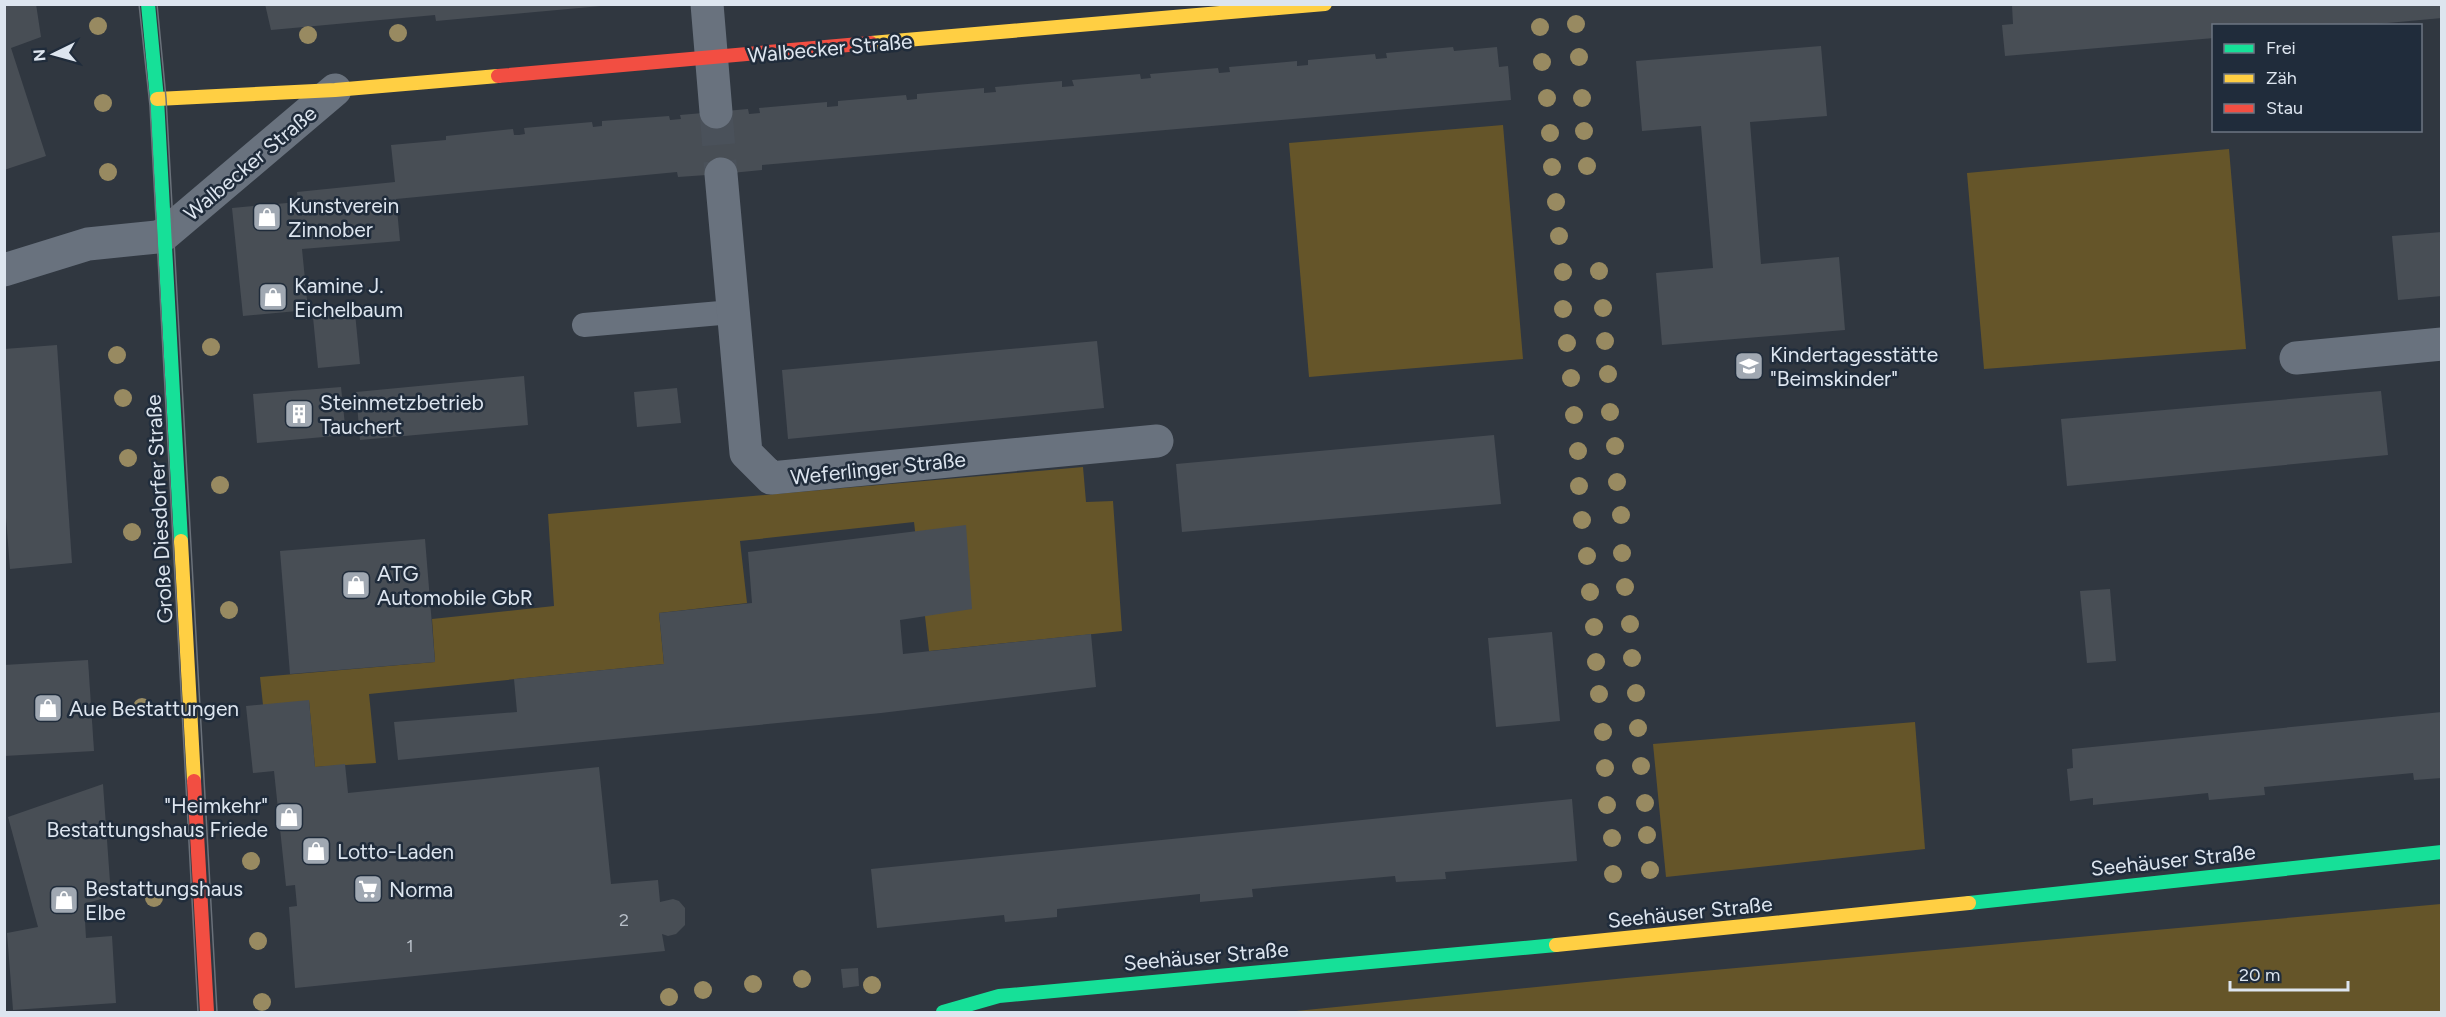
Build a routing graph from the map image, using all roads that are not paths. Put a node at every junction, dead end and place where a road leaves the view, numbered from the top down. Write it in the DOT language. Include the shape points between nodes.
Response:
graph roads {
  1 [pos="148,4"];
  2 [pos="707,4"];
  3 [pos="1325,4"];
  4 [pos="712,58"];
  5 [pos="335,90"];
  6 [pos="157,99"];
  7 [pos="716,112"];
  8 [pos="721,174"];
  9 [pos="165,234"];
  10 [pos="4,270"];
  11 [pos="732,312"];
  12 [pos="584,325"];
  13 [pos="2442,344"];
  14 [pos="2296,358"];
  15 [pos="1157,441"];
  16 [pos="2442,852"];
  17 [pos="207,1012"];
  18 [pos="943,1012"];
  1 -- 6 [label="street, Große Diesdorfer Straße"];
  2 -- 4 [label="street"];
  3 -- 4 [label="street, Walbecker Straße"];
  4 -- 5 [label="street, Walbecker Straße"];
  4 -- 7 [label="street"];
  5 -- 6 [label="street, Walbecker Straße"];
  5 -- 9 [label="street, Walbecker Straße"];
  6 -- 9 [label="street, Große Diesdorfer Straße"];
  8 -- 11 [label="street, Weferlinger Straße"];
  9 -- 10 [label="street" via="88,244"];
  9 -- 17 [label="street, Große Diesdorfer Straße"];
  11 -- 12 [label="lane"];
  11 -- 15 [label="street, Weferlinger Straße" via="746,453 771,478"];
  13 -- 14 [label="street"];
  16 -- 18 [label="street, Seehäuser Straße" via="1636,939 999,996"];
}
